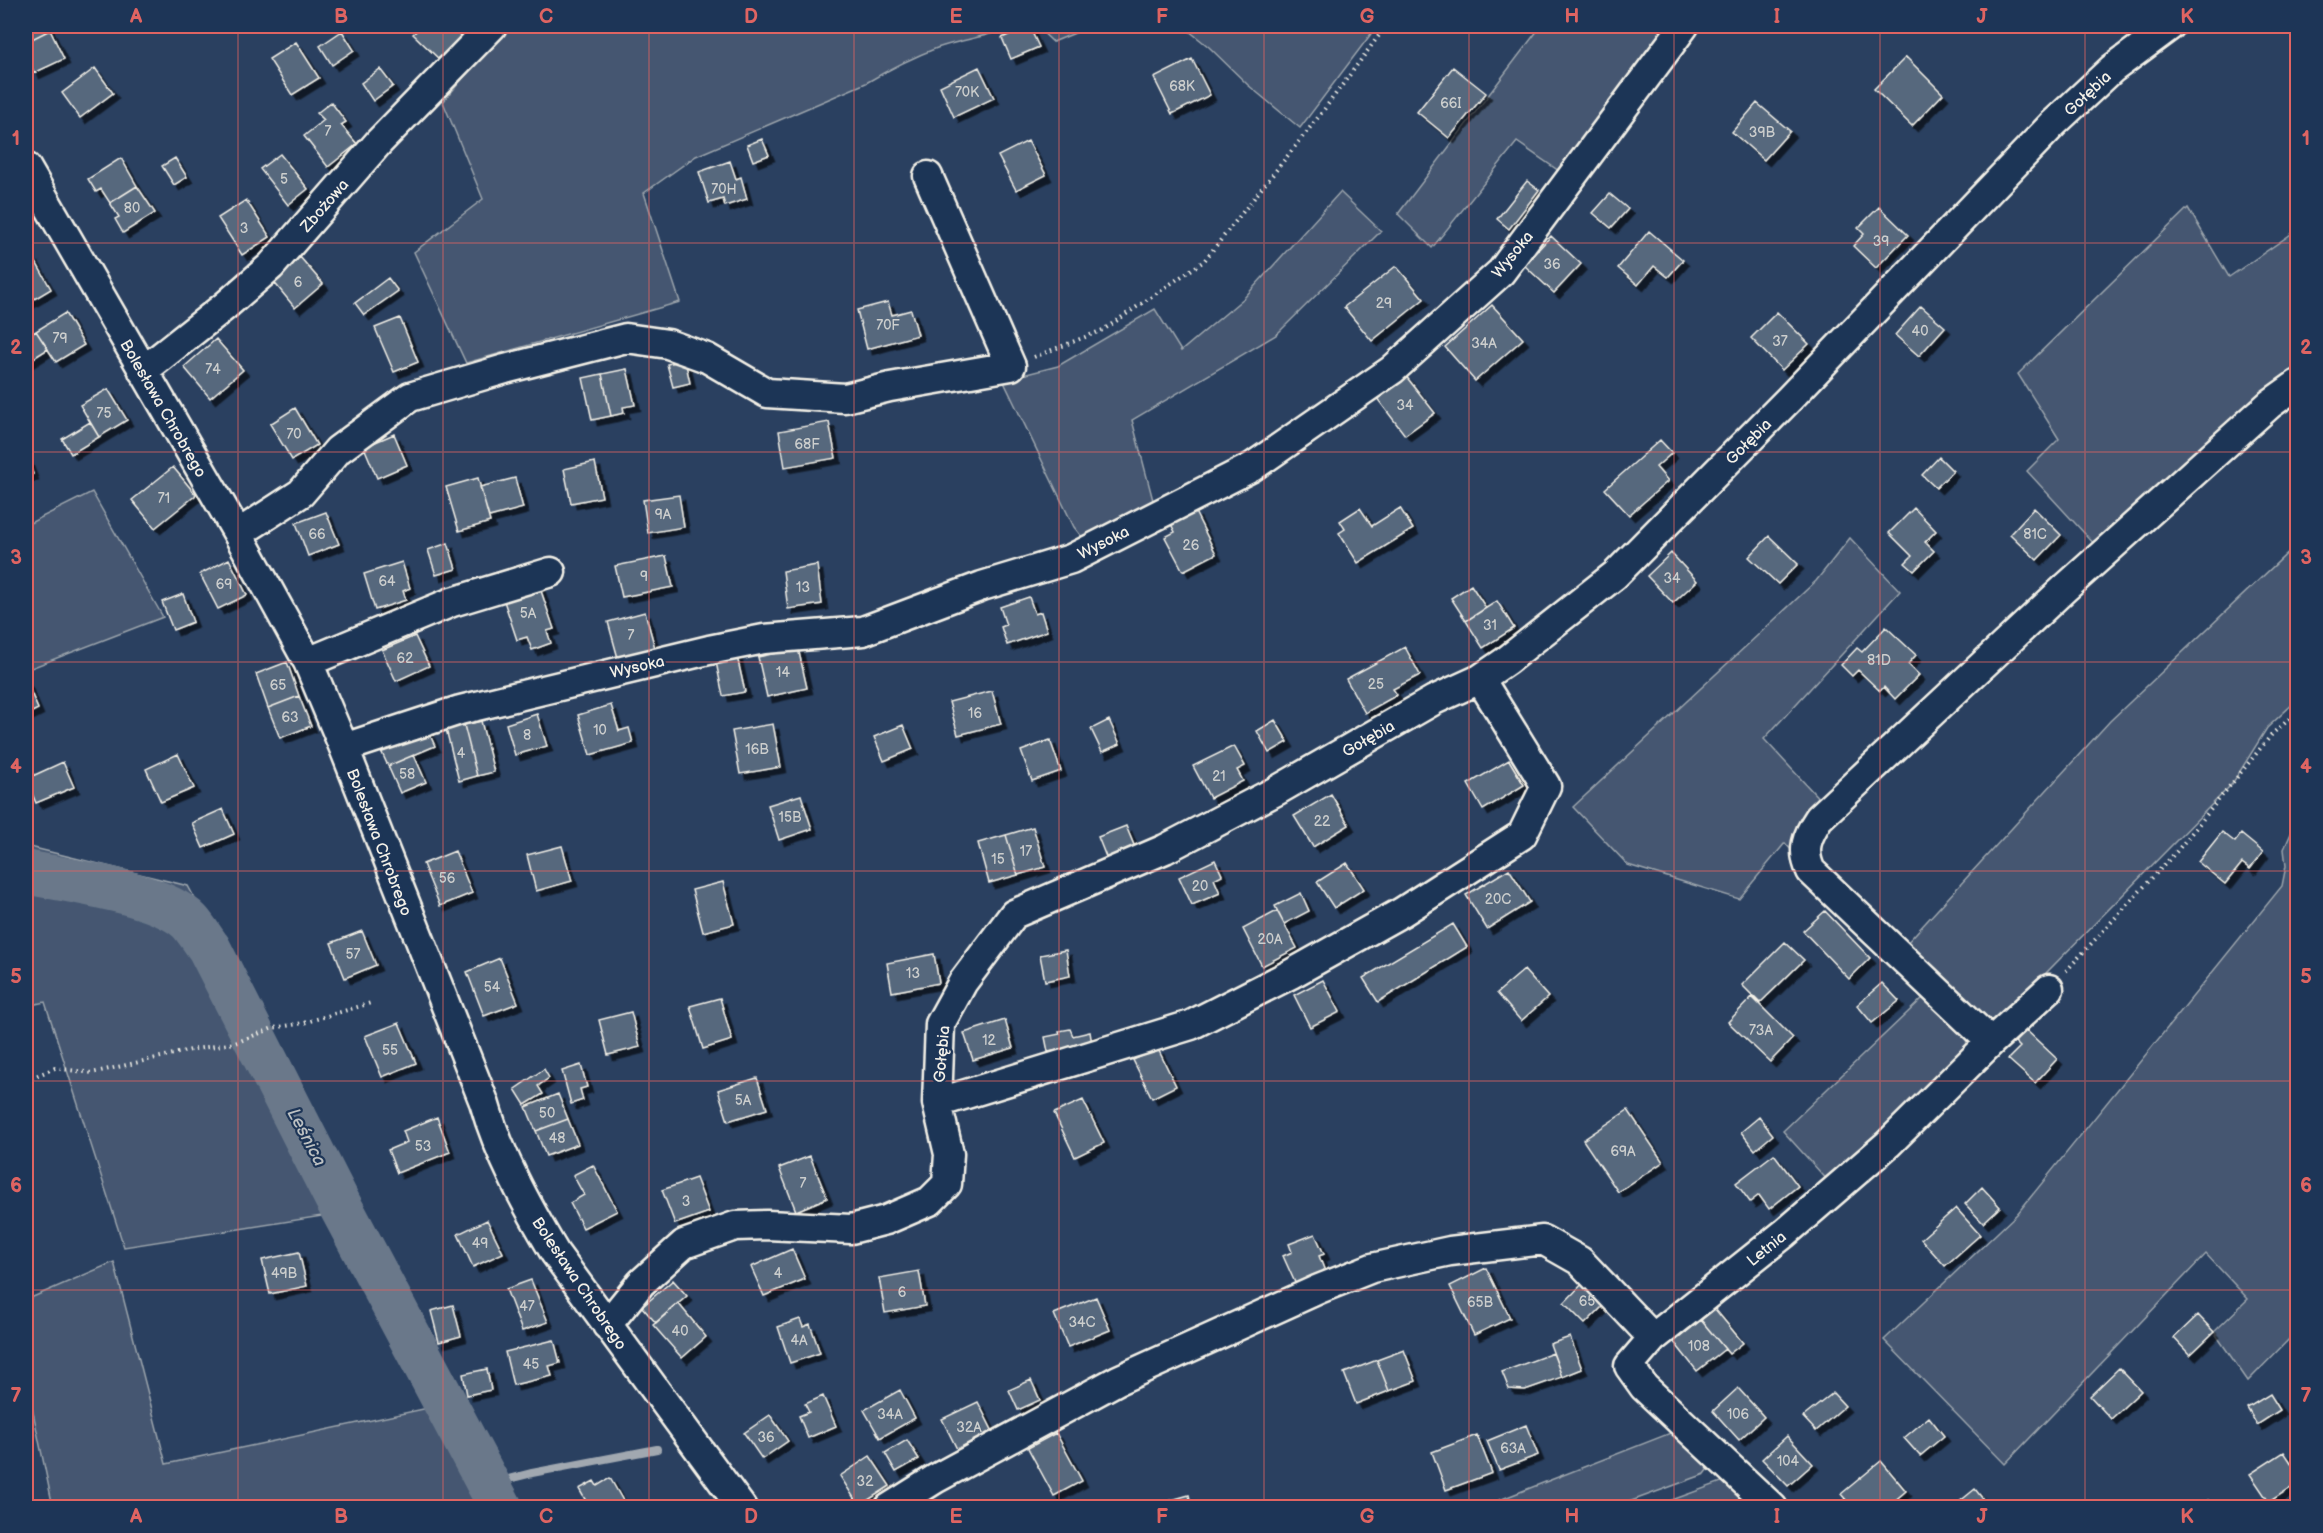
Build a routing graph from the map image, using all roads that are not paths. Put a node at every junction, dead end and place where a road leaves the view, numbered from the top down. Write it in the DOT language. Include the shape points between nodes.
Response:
graph roads {
  1 [pos="492,26"];
  2 [pos="1684,26"];
  3 [pos="2170,26"];
  4 [pos="26,167"];
  5 [pos="928,176"];
  6 [pos="143,371"];
  7 [pos="2298,384"];
  8 [pos="238,534"];
  9 [pos="551,572"];
  10 [pos="308,662"];
  11 [pos="1480,679"];
  12 [pos="344,748"];
  13 [pos="2049,989"];
  14 [pos="1991,1042"];
  15 [pos="937,1103"];
  16 [pos="607,1325"];
  17 [pos="1653,1338"];
  18 [pos="742,1508"];
  19 [pos="889,1508"];
  20 [pos="1773,1508"];
  1 -- 6 [label="street, Zbożowa" via="413,106 271,266"];
  2 -- 12 [label="street, Wysoka" via="1501,272 1392,370 1252,467 1071,559 982,586 863,631 774,638 709,650 460,710"];
  3 -- 11 [label="street, Gołębia" via="2112,69 2053,124 1615,575"];
  4 -- 6 [label="street, Bolesława Chrobrego"];
  5 -- 8 [label="street" via="1011,366 846,398 766,393 707,358 668,345 626,338 410,397 338,450 301,493"];
  6 -- 8 [label="street, Bolesława Chrobrego"];
  7 -- 14 [label="street" via="2270,404 2064,589 1819,818 1807,839 1806,861 1811,871"];
  8 -- 10 [label="street, Bolesława Chrobrego"];
  9 -- 10 [label="street" via="452,602"];
  10 -- 12 [label="street, Bolesława Chrobrego"];
  11 -- 15 [label="street, Gołębia" via="1434,700 1276,791 1165,849 1014,914 963,982 940,1024"];
  11 -- 15 [label="street" via="1546,786 1522,835 1402,912 1191,1025"];
  12 -- 16 [label="street, Bolesława Chrobrego" via="490,1124 555,1253"];
  13 -- 14 [label="street, Letnia"];
  14 -- 17 [label="street, Letnia" via="1888,1144"];
  15 -- 16 [label="street, Gołębia" via="949,1154 947,1184 930,1201 886,1220 851,1229 735,1226 684,1244 641,1283"];
  16 -- 18 [label="street, Bolesława Chrobrego"];
  17 -- 19 [label="street" via="1580,1261 1543,1240 1450,1251 1372,1268 1118,1380"];
  17 -- 20 [label="street, Letnia" via="1629,1366 1635,1376"];
}
